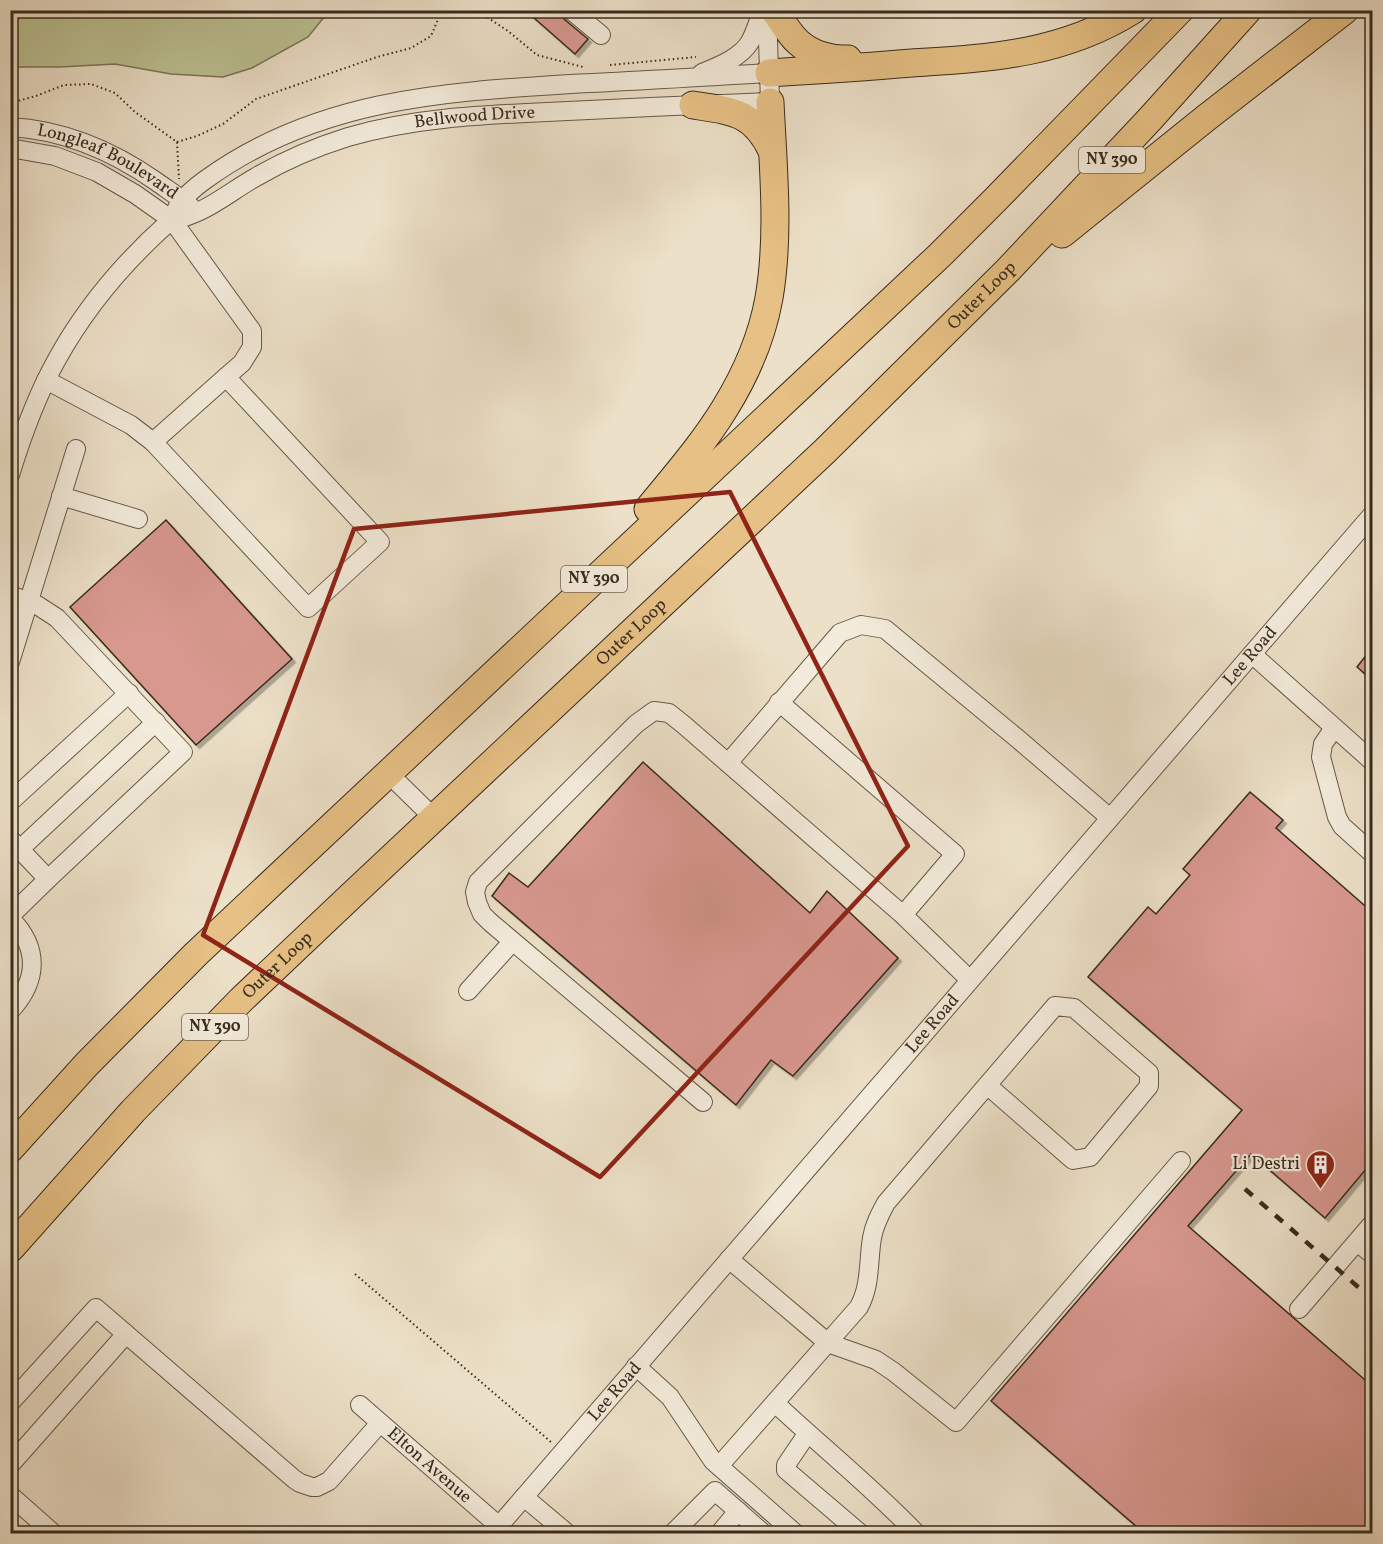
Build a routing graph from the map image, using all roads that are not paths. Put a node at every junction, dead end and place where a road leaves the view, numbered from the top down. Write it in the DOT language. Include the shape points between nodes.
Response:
graph roads {
  1 [pos="572,10"];
  2 [pos="764,10"];
  3 [pos="774,10"];
  4 [pos="1133,10"];
  5 [pos="1180,10"];
  6 [pos="1248,10"];
  7 [pos="1345,10"];
  8 [pos="601,36"];
  9 [pos="977,59"];
  10 [pos="769,73"];
  11 [pos="690,77"];
  12 [pos="770,102"];
  13 [pos="693,105"];
  14 [pos="10,127"];
  15 [pos="10,148"];
  16 [pos="772,151"];
  17 [pos="183,200"];
  18 [pos="196,213"];
  19 [pos="172,220"];
  20 [pos="972,306"];
  21 [pos="226,376"];
  22 [pos="46,380"];
  23 [pos="153,442"];
  24 [pos="76,449"];
  25 [pos="10,475"];
  26 [pos="61,496"];
  27 [pos="1372,514"];
  28 [pos="138,519"];
  29 [pos="10,595"];
  30 [pos="29,601"];
  31 [pos="564,608"];
  32 [pos="1252,654"];
  33 [pos="10,662"];
  34 [pos="129,693"];
  35 [pos="779,702"];
  36 [pos="156,722"];
  37 [pos="1334,728"];
  38 [pos="1372,761"];
  39 [pos="728,763"];
  40 [pos="388,773"];
  41 [pos="10,802"];
  42 [pos="434,818"];
  43 [pos="1110,818"];
  44 [pos="15,844"];
  45 [pos="1372,853"];
  46 [pos="48,879"];
  47 [pos="903,915"];
  48 [pos="10,917"];
  49 [pos="512,942"];
  50 [pos="970,980"];
  51 [pos="468,991"];
  52 [pos="10,1011"];
  53 [pos="987,1085"];
  54 [pos="703,1102"];
  55 [pos="10,1149"];
  56 [pos="1180,1161"];
  57 [pos="1372,1224"];
  58 [pos="1357,1242"];
  59 [pos="10,1249"];
  60 [pos="1372,1254"];
  61 [pos="729,1259"];
  62 [pos="1299,1309"];
  63 [pos="126,1334"];
  64 [pos="828,1343"];
  65 [pos="636,1366"];
  66 [pos="10,1403"];
  67 [pos="775,1403"];
  68 [pos="360,1405"];
  69 [pos="380,1423"];
  70 [pos="807,1434"];
  71 [pos="10,1465"];
  72 [pos="719,1467"];
  73 [pos="10,1495"];
  74 [pos="524,1497"];
  75 [pos="738,1510"];
  76 [pos="495,1529"];
  77 [pos="54,1533"];
  78 [pos="568,1533"];
  79 [pos="672,1533"];
  80 [pos="719,1533"];
  81 [pos="764,1533"];
  82 [pos="796,1533"];
  83 [pos="861,1533"];
  84 [pos="917,1533"];
  1 -- 8 [label="street"];
  2 -- 10 [label="street"];
  2 -- 11 [label="street" via="749,43 735,57"];
  3 -- 9 [label="highway" via="798,42 832,59 923,52"];
  4 -- 9 [label="highway" via="1099,29 1054,46"];
  5 -- 31 [label="highway, NY 390" via="946,249"];
  6 -- 20 [label="highway, Outer Loop / NY 390"];
  7 -- 20 [label="highway"];
  9 -- 10 [label="highway"];
  10 -- 11 [label="street, Bellwood Drive"];
  10 -- 12 [label="street"];
  11 -- 17 [label="street, Bellwood Drive" via="467,92 365,107 315,123 256,149 207,178"];
  12 -- 13 [label="street, Bellwood Drive"];
  12 -- 16 [label="highway"];
  13 -- 16 [label="highway" via="741,115 766,136"];
  13 -- 18 [label="street, Bellwood Drive" via="476,116 397,125 300,155"];
  14 -- 17 [label="street, Longleaf Boulevard" via="49,132 92,144 136,167"];
  15 -- 19 [label="street, Longleaf Boulevard" via="55,156 97,172"];
  16 -- 31 [label="highway" via="772,274 766,310 748,364 700,444"];
  17 -- 18 [label="street, Longleaf Boulevard"];
  17 -- 19 [label="street, Bellwood Drive"];
  18 -- 19 [label="street, Bellwood Drive"];
  19 -- 21 [label="street, Longleaf Boulevard" via="252,331 252,347 242,363"];
  19 -- 22 [label="street, Bellwood Drive" via="142,246 102,292 75,328"];
  20 -- 42 [label="highway, Outer Loop / NY 390" via="825,451"];
  21 -- 23 [label="street, Longleaf Boulevard"];
  21 -- 23 [label="street" via="380,542 308,608"];
  22 -- 23 [label="street" via="131,425"];
  22 -- 25 [label="street, Bellwood Drive"];
  24 -- 26 [label="street"];
  26 -- 28 [label="street"];
  26 -- 30 [label="street"];
  27 -- 32 [label="street, Lee Road"];
  29 -- 30 [label="street"];
  30 -- 33 [label="street"];
  30 -- 34 [label="street" via="57,618"];
  31 -- 40 [label="highway, NY 390"];
  32 -- 37 [label="street"];
  32 -- 43 [label="street, Lee Road"];
  34 -- 36 [label="street"];
  34 -- 41 [label="street"];
  35 -- 39 [label="street"];
  35 -- 43 [label="street" via="840,633 861,625 885,629"];
  35 -- 47 [label="street" via="956,854"];
  36 -- 44 [label="street"];
  36 -- 46 [label="street" via="183,752"];
  37 -- 38 [label="street"];
  37 -- 45 [label="street" via="1323,744 1321,757 1337,817"];
  39 -- 47 [label="street"];
  39 -- 49 [label="street" via="669,713 654,711 636,724 478,882 475,892 482,914"];
  40 -- 42 [label="street"];
  40 -- 55 [label="highway, NY 390" via="160,990"];
  42 -- 59 [label="highway, Outer Loop / NY 390" via="191,1051"];
  43 -- 50 [label="street, Lee Road"];
  44 -- 46 [label="street"];
  46 -- 48 [label="street"];
  47 -- 50 [label="street"];
  48 -- 52 [label="street" via="29,944 33,965 27,987"];
  49 -- 51 [label="street"];
  49 -- 54 [label="street"];
  50 -- 61 [label="street, Lee Road"];
  53 -- 53 [label="street" via="1055,1006 1074,1008 1149,1073 1149,1086 1090,1157 1073,1160"];
  53 -- 64 [label="street" via="886,1203 873,1236 864,1298"];
  56 -- 64 [label="street" via="956,1422 876,1360"];
  57 -- 58 [label="street"];
  58 -- 60 [label="street"];
  58 -- 62 [label="street"];
  61 -- 64 [label="street"];
  61 -- 65 [label="street, Lee Road"];
  63 -- 66 [label="street" via="96,1308"];
  63 -- 69 [label="street" via="306,1486 317,1487 329,1481"];
  63 -- 71 [label="street"];
  64 -- 67 [label="street"];
  65 -- 72 [label="street" via="670,1397"];
  65 -- 74 [label="street, Lee Road"];
  67 -- 70 [label="street"];
  67 -- 72 [label="street"];
  68 -- 69 [label="street, Elton Avenue"];
  69 -- 76 [label="street, Elton Avenue"];
  70 -- 83 [label="street" via="786,1470"];
  70 -- 84 [label="street" via="854,1472"];
  72 -- 82 [label="street"];
  73 -- 77 [label="street"];
  74 -- 76 [label="street, Lee Road"];
  74 -- 78 [label="street"];
  75 -- 79 [label="street" via="715,1491"];
  75 -- 80 [label="street"];
  75 -- 81 [label="street"];
}
